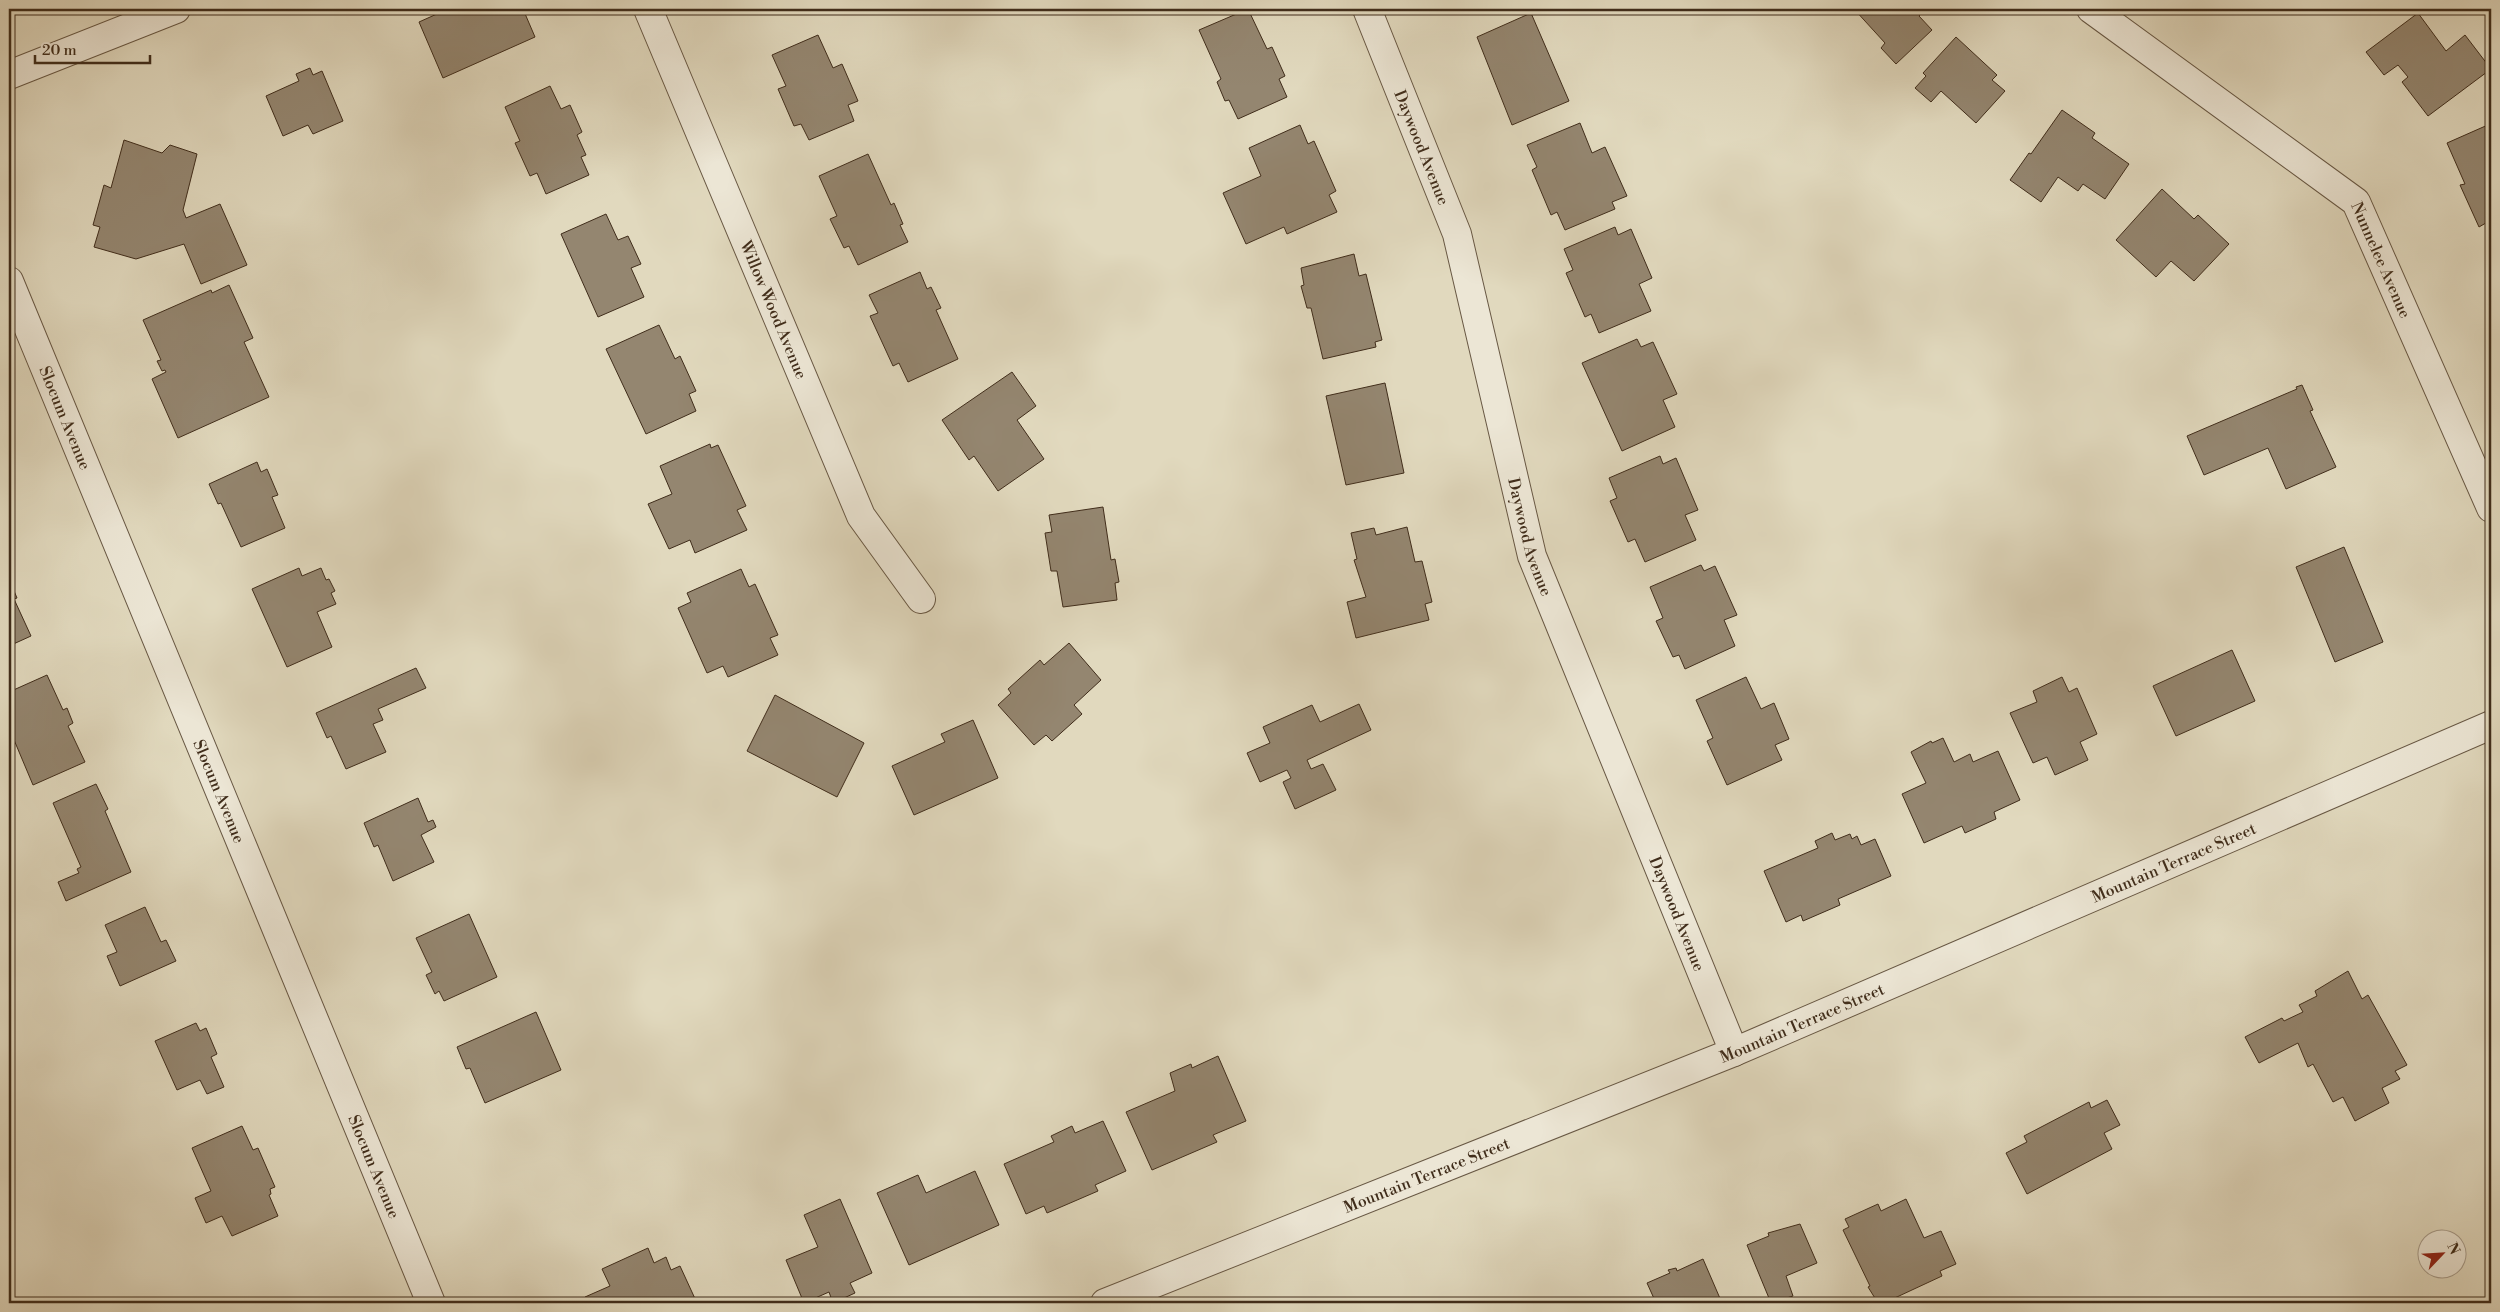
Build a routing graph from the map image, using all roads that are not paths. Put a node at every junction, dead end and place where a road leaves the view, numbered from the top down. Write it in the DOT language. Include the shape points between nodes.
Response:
graph roads {
  1 [pos="176,9"];
  2 [pos="648,9"];
  3 [pos="1367,9"];
  4 [pos="2091,9"];
  5 [pos="9,75"];
  6 [pos="9,281"];
  7 [pos="2491,508"];
  8 [pos="921,600"];
  9 [pos="2491,725"];
  10 [pos="1734,1052"];
  11 [pos="431,1303"];
  12 [pos="1105,1303"];
  1 -- 5 [label="street"];
  2 -- 8 [label="street, Willow Wood Avenue" via="861,516"];
  3 -- 10 [label="street, Daywood Avenue" via="1457,234 1532,556"];
  4 -- 7 [label="street, Nunnelee Avenue" via="2356,202"];
  6 -- 11 [label="street, Slocum Avenue"];
  9 -- 10 [label="street, Mountain Terrace Street"];
  10 -- 12 [label="street, Mountain Terrace Street"];
}
